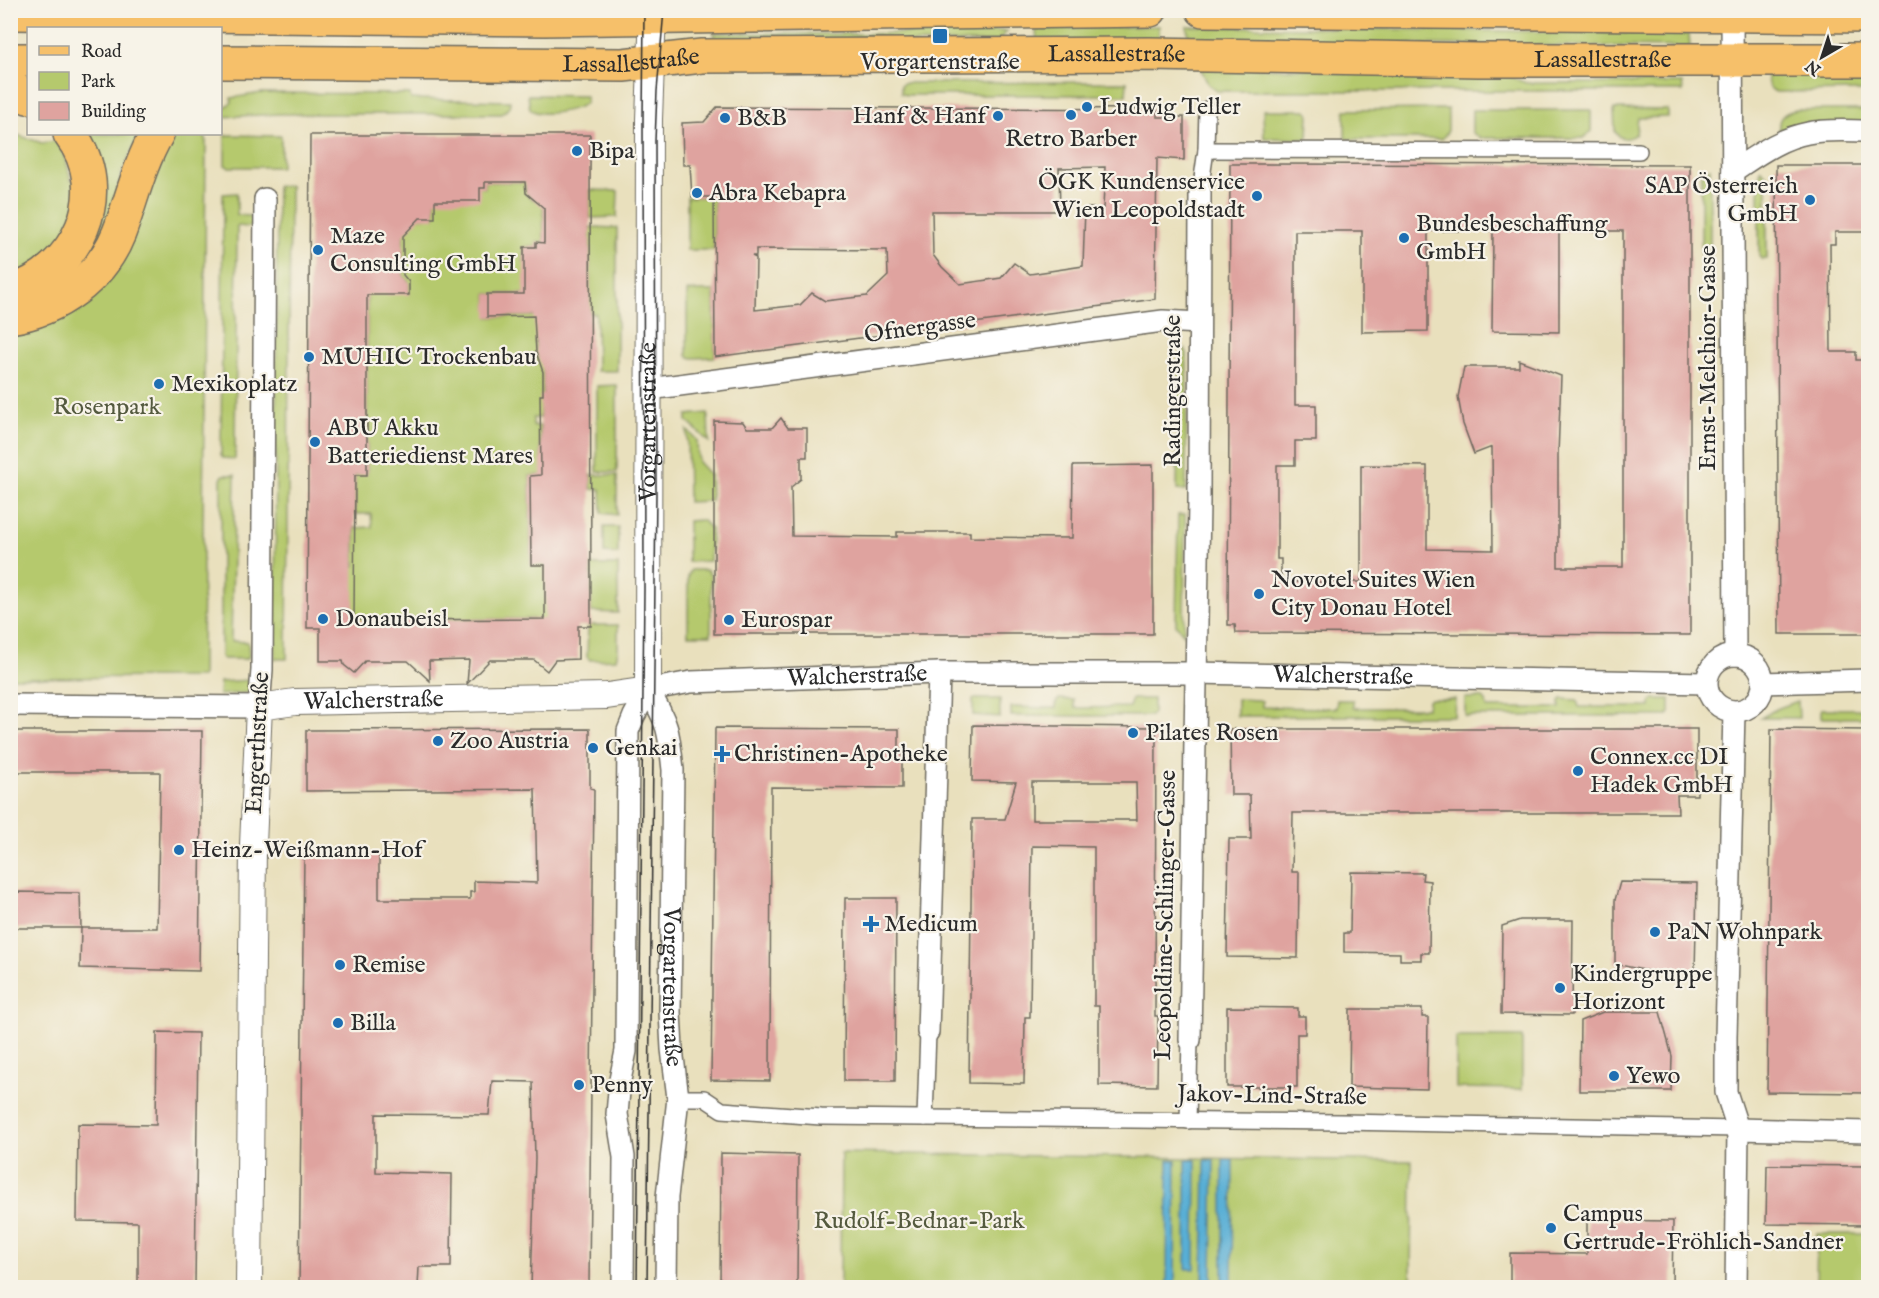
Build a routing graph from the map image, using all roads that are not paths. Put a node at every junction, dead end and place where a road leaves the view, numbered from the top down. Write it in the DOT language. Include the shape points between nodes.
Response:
graph roads {
  1 [pos="1150,10"];
  2 [pos="1203,10"];
  3 [pos="10,13"];
  4 [pos="251,13"];
  5 [pos="653,13"];
  6 [pos="1732,13"];
  7 [pos="1869,16"];
  8 [pos="10,60"];
  9 [pos="27,60"];
  10 [pos="1732,60"];
  11 [pos="1869,60"];
  12 [pos="222,62"];
  13 [pos="257,62"];
  14 [pos="651,63"];
  15 [pos="222,82"];
  16 [pos="10,87"];
  17 [pos="27,96"];
  18 [pos="1207,109"];
  19 [pos="1869,131"];
  20 [pos="72,135"];
  21 [pos="156,135"];
  22 [pos="1206,150"];
  23 [pos="1639,151"];
  24 [pos="1733,171"];
  25 [pos="1200,192"];
  26 [pos="265,199"];
  27 [pos="10,292"];
  28 [pos="10,317"];
  29 [pos="1198,323"];
  30 [pos="649,389"];
  31 [pos="1735,655"];
  32 [pos="939,673"];
  33 [pos="1195,674"];
  34 [pos="1869,680"];
  35 [pos="1763,682"];
  36 [pos="1706,683"];
  37 [pos="648,690"];
  38 [pos="10,705"];
  39 [pos="259,708"];
  40 [pos="1734,712"];
  41 [pos="928,1032"];
  42 [pos="1190,1040"];
  43 [pos="678,1098"];
  44 [pos="925,1118"];
  45 [pos="1188,1121"];
  46 [pos="1738,1130"];
  47 [pos="1869,1132"];
  48 [pos="249,1287"];
  49 [pos="623,1287"];
  50 [pos="666,1287"];
  51 [pos="1736,1287"];
  1 -- 5 [label="main road, Lassallestraße"];
  2 -- 6 [label="main road, Lassallestraße"];
  3 -- 4 [label="main road, Lassallestraße"];
  4 -- 5 [label="main road, Lassallestraße" via="532,19"];
  5 -- 14 [label="street, Vorgartenstraße"];
  6 -- 7 [label="main road, Lassallestraße"];
  6 -- 10 [label="street, Ernst-Melchior-Gasse"];
  8 -- 9 [label="main road"];
  10 -- 11 [label="main road, Lassallestraße"];
  10 -- 14 [label="main road, Lassallestraße" via="925,54 702,56"];
  10 -- 24 [label="street, Ernst-Melchior-Gasse"];
  12 -- 13 [label="main road, Lassallestraße"];
  13 -- 14 [label="main road, Lassallestraße"];
  13 -- 15 [label="main road"];
  14 -- 30 [label="street, Vorgartenstraße"];
  16 -- 17 [label="main road"];
  18 -- 22 [label="street, Radingerstraße"];
  19 -- 24 [label="street" via="1824,131 1796,136"];
  20 -- 27 [label="main road" via="88,175 87,216 80,235 54,268"];
  21 -- 28 [label="main road" via="107,256 78,288 58,302"];
  22 -- 23 [label="street"];
  22 -- 25 [label="street, Radingerstraße"];
  24 -- 31 [label="street, Ernst-Melchior-Gasse"];
  25 -- 29 [label="street, Radingerstraße"];
  26 -- 39 [label="street, Engerthstraße"];
  29 -- 30 [label="street, Ofnergasse" via="1163,321"];
  29 -- 33 [label="street, Radingerstraße"];
  30 -- 37 [label="street, Vorgartenstraße"];
  31 -- 35 [label="street" via="1755,663"];
  31 -- 36 [label="street" via="1715,663"];
  32 -- 33 [label="street, Walcherstraße"];
  32 -- 37 [label="street, Walcherstraße" via="692,682"];
  32 -- 41 [label="street"];
  33 -- 36 [label="street, Walcherstraße"];
  33 -- 42 [label="street, Leopoldine-Schlinger-Gasse"];
  34 -- 35 [label="street"];
  35 -- 40 [label="street" via="1755,703"];
  36 -- 40 [label="street" via="1714,703"];
  37 -- 39 [label="street, Walcherstraße" via="607,696 295,702"];
  37 -- 43 [label="street, Vorgartenstraße" via="669,732 673,770 670,1012"];
  37 -- 49 [label="street, Vorgartenstraße" via="628,731 626,1051 617,1114 624,1157"];
  38 -- 39 [label="street, Walcherstraße"];
  39 -- 48 [label="street, Engerthstraße" via="253,845"];
  40 -- 46 [label="street" via="1726,1092"];
  41 -- 44 [label="street"];
  42 -- 45 [label="street, Leopoldine-Schlinger-Gasse"];
  43 -- 44 [label="street, Jakov-Lind-Straße" via="704,1098 723,1110 821,1118"];
  43 -- 50 [label="street, Vorgartenstraße" via="667,1197"];
  44 -- 45 [label="street, Jakov-Lind-Straße"];
  45 -- 46 [label="street, Jakov-Lind-Straße"];
  46 -- 47 [label="street, Jakov-Lind-Straße"];
  46 -- 51 [label="street"];
}
